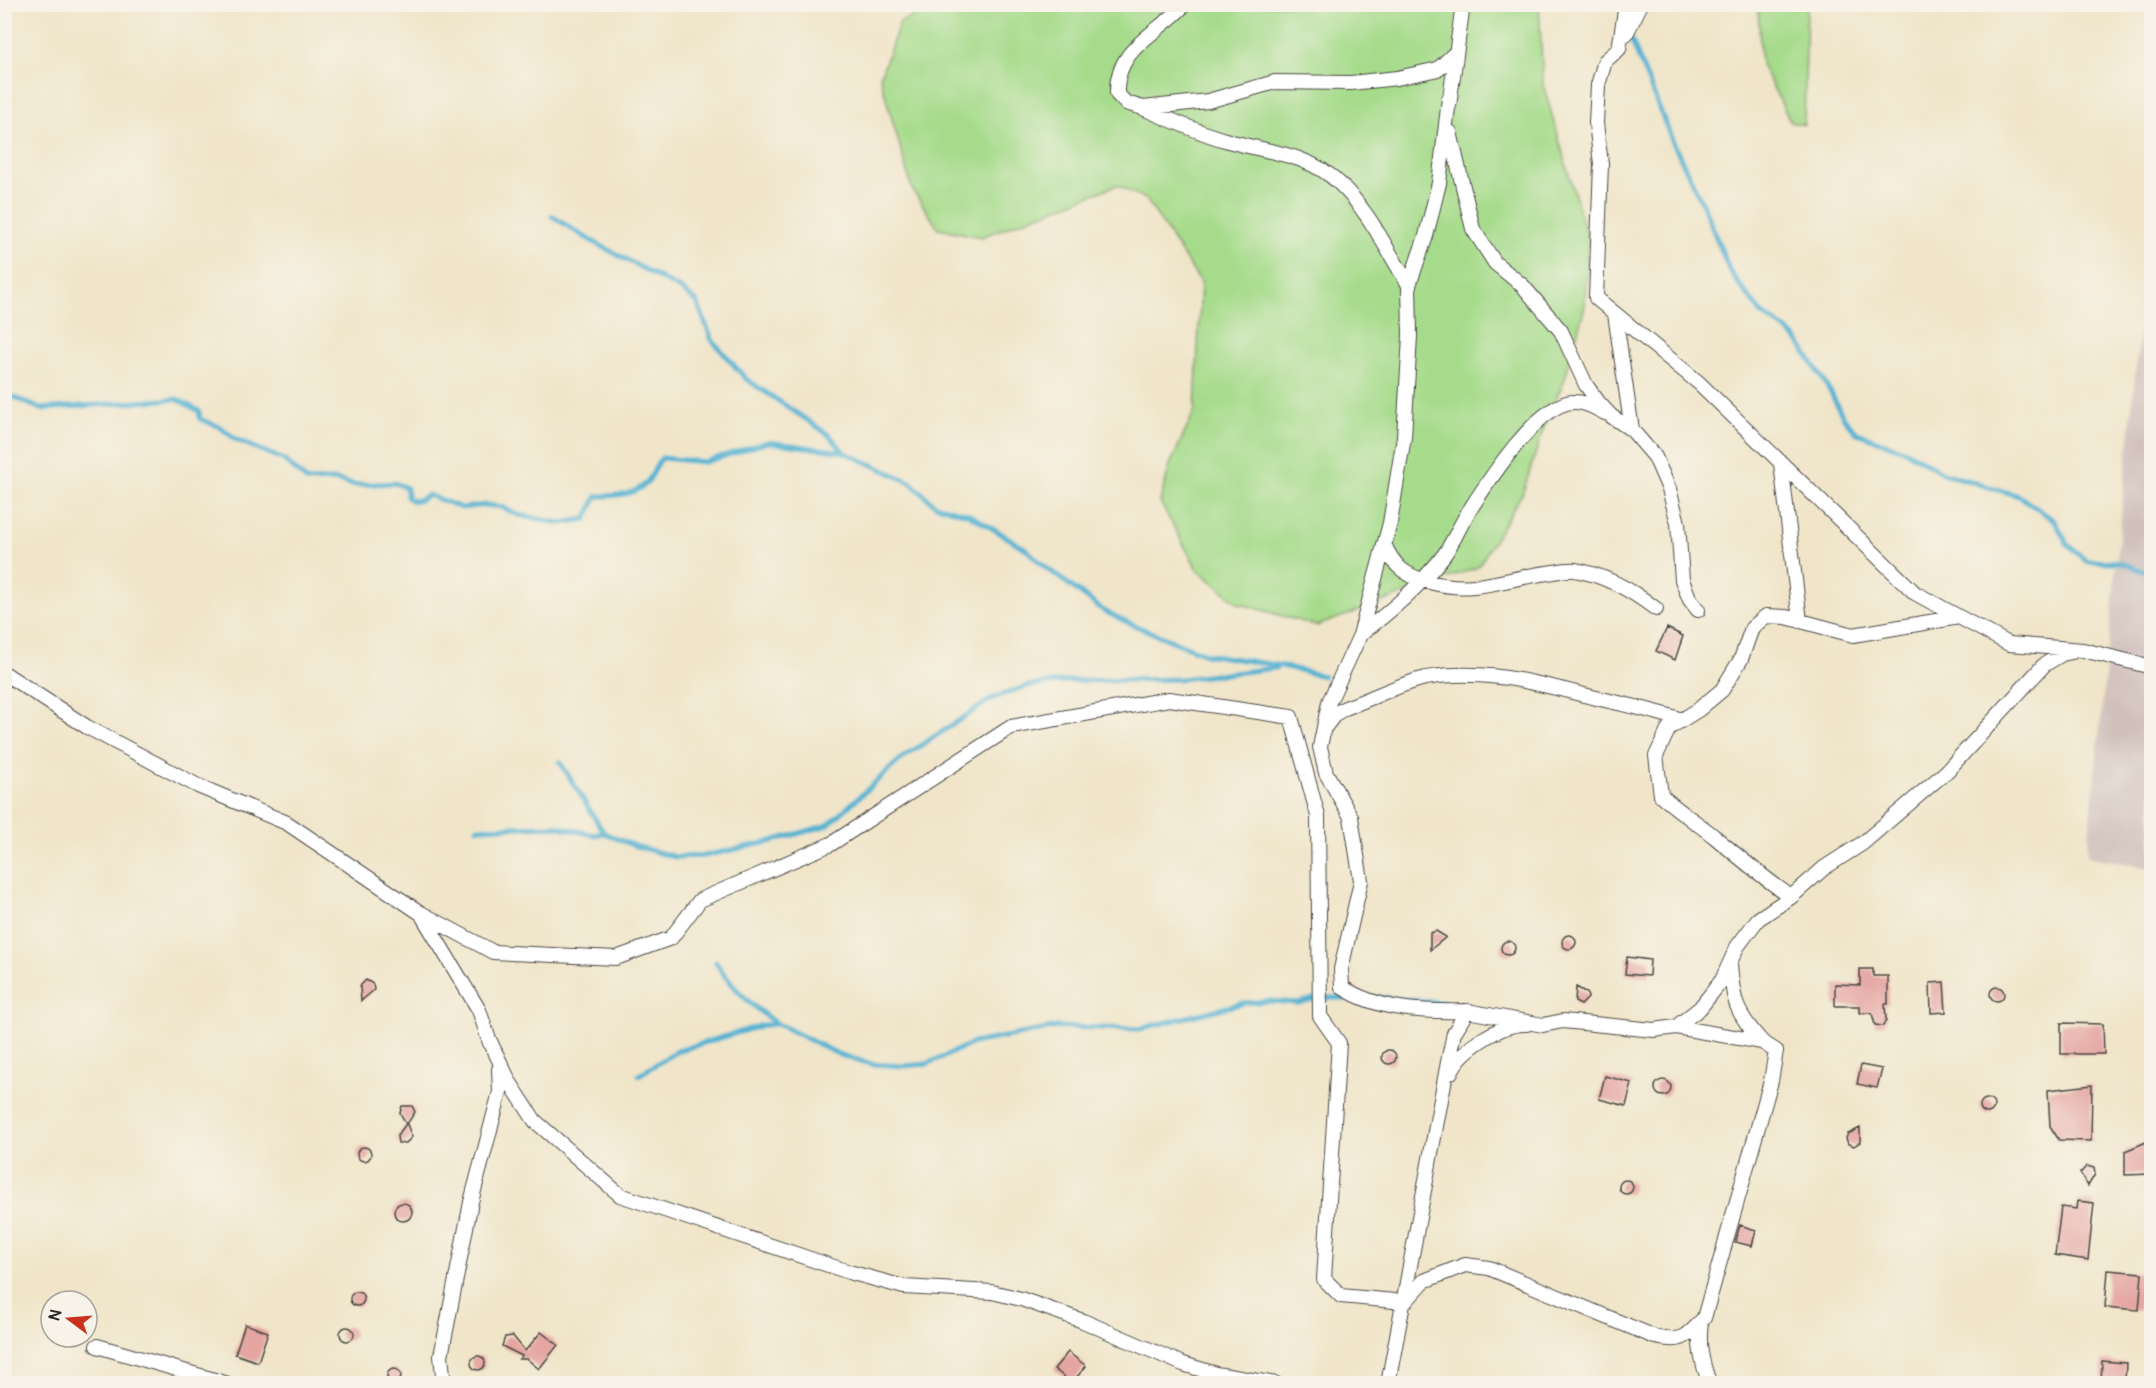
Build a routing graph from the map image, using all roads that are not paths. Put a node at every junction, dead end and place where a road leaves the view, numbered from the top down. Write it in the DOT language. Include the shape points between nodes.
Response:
graph roads {
  1 [pos="1185,4"];
  2 [pos="1463,4"];
  3 [pos="1626,4"];
  4 [pos="1633,4"];
  5 [pos="1641,4"];
  6 [pos="1626,34"];
  7 [pos="1619,49"];
  8 [pos="1456,52"];
  9 [pos="1449,99"];
  10 [pos="1143,108"];
  11 [pos="1409,285"];
  12 [pos="1616,314"];
  13 [pos="1611,416"];
  14 [pos="1632,430"];
  15 [pos="1781,463"];
  16 [pos="1384,544"];
  17 [pos="1423,580"];
  18 [pos="1656,609"];
  19 [pos="1698,610"];
  20 [pos="1959,617"];
  21 [pos="1800,621"];
  22 [pos="1361,634"];
  23 [pos="2084,650"];
  24 [pos="2151,667"];
  25 [pos="4,673"];
  26 [pos="1682,720"];
  27 [pos="1322,731"];
  28 [pos="1791,897"];
  29 [pos="419,912"];
  30 [pos="1730,963"];
  31 [pos="1467,1011"];
  32 [pos="1543,1025"];
  33 [pos="1676,1027"];
  34 [pos="487,1035"];
  35 [pos="1762,1042"];
  36 [pos="1443,1088"];
  37 [pos="1405,1302"];
  38 [pos="1701,1321"];
  39 [pos="99,1347"];
  40 [pos="228,1383"];
  41 [pos="449,1383"];
  42 [pos="1276,1383"];
  43 [pos="1388,1383"];
  44 [pos="1710,1383"];
  1 -- 10 [label="street" via="1132,48 1120,67 1118,94 1126,103"];
  2 -- 8 [label="street"];
  3 -- 7 [label="street"];
  4 -- 6 [label="street"];
  5 -- 6 [label="street"];
  6 -- 7 [label="street"];
  7 -- 12 [label="street" via="1605,61 1598,85 1596,123 1601,164 1596,298"];
  8 -- 9 [label="street"];
  8 -- 10 [label="street" via="1438,69 1397,78 1351,83 1275,82 1208,101"];
  9 -- 11 [label="street" via="1439,183"];
  9 -- 13 [label="street" via="1450,135 1473,229 1495,263 1523,286 1561,331 1586,385"];
  10 -- 11 [label="street" via="1221,140 1304,159 1319,168 1339,183 1373,222"];
  11 -- 16 [label="street" via="1404,437"];
  12 -- 14 [label="street"];
  12 -- 15 [label="street" via="1699,383"];
  13 -- 14 [label="street"];
  13 -- 17 [label="street" via="1575,401 1558,405 1533,423"];
  14 -- 19 [label="street" via="1655,457 1669,489 1678,522 1682,580"];
  15 -- 20 [label="street" via="1915,593"];
  15 -- 21 [label="street"];
  16 -- 17 [label="street" via="1391,561 1403,573"];
  16 -- 22 [label="street"];
  17 -- 18 [label="street" via="1452,588 1472,588 1573,570 1607,580 1640,596"];
  17 -- 22 [label="street"];
  20 -- 21 [label="street" via="1853,635"];
  20 -- 23 [label="street" via="2009,644"];
  21 -- 26 [label="street" via="1766,616 1752,628 1741,659 1722,690"];
  22 -- 27 [label="street" via="1329,702"];
  23 -- 24 [label="street"];
  23 -- 28 [label="street" via="2062,654 2044,665 1947,771 1863,843 1824,868"];
  25 -- 29 [label="street" via="87,727 178,776 286,823"];
  26 -- 27 [label="street" via="1548,685 1472,675 1412,682 1345,708"];
  26 -- 28 [label="street" via="1669,728 1656,756 1660,795 1746,866"];
  27 -- 31 [label="street" via="1320,747 1326,773 1351,817 1361,881 1341,969 1342,987 1370,1002"];
  28 -- 30 [label="street" via="1758,919"];
  29 -- 34 [label="street" via="479,1010"];
  29 -- 37 [label="street" via="493,951 616,958 671,938 700,900 831,844 1011,727 1169,699 1291,717 1318,816 1320,1016 1339,1043 1324,1279 1341,1296"];
  30 -- 33 [label="street" via="1700,1008"];
  30 -- 35 [label="street" via="1733,998 1744,1022"];
  31 -- 32 [label="street"];
  31 -- 36 [label="street" via="1455,1033"];
  32 -- 33 [label="street" via="1563,1021 1654,1030"];
  32 -- 36 [label="street" via="1522,1023 1476,1044 1458,1059"];
  33 -- 35 [label="street"];
  34 -- 41 [label="street" via="501,1078 500,1092 471,1202 441,1356"];
  34 -- 42 [label="street" via="535,1122 620,1195 849,1272 904,1287 992,1292 1021,1299 1184,1364 1216,1374"];
  35 -- 38 [label="street" via="1776,1051 1771,1081"];
  36 -- 37 [label="street"];
  37 -- 38 [label="street" via="1424,1281 1465,1264 1489,1268 1655,1337 1672,1341 1689,1336"];
  37 -- 43 [label="street"];
  38 -- 44 [label="street" via="1698,1343"];
  39 -- 40 [label="street"];
}
